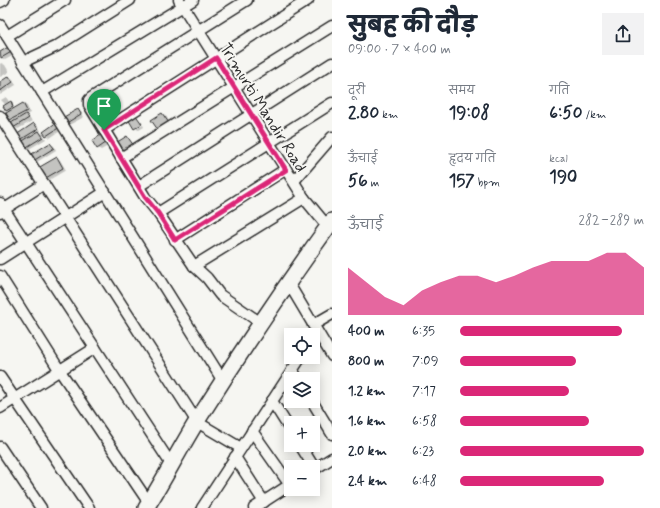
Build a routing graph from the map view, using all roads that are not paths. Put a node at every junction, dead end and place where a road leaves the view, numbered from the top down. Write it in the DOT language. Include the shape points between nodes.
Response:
graph roads {
  1 [pos="4,0"];
  2 [pos="65,0"];
  3 [pos="130,0"];
  4 [pos="192,0"];
  5 [pos="247,0"];
  6 [pos="308,0"];
  7 [pos="0,2"];
  8 [pos="181,3"];
  9 [pos="0,25"];
  10 [pos="332,26"];
  11 [pos="198,30"];
  12 [pos="7,36"];
  13 [pos="216,58"];
  14 [pos="23,62"];
  15 [pos="332,63"];
  16 [pos="234,87"];
  17 [pos="42,92"];
  18 [pos="332,103"];
  19 [pos="251,114"];
  20 [pos="0,116"];
  21 [pos="104,130"];
  22 [pos="332,137"];
  23 [pos="269,142"];
  24 [pos="121,158"];
  25 [pos="286,170"];
  26 [pos="294,182"];
  27 [pos="44,184"];
  28 [pos="139,186"];
  29 [pos="105,192"];
  30 [pos="304,198"];
  31 [pos="1,208"];
  32 [pos="158,213"];
  33 [pos="65,217"];
  34 [pos="330,224"];
  35 [pos="175,240"];
  36 [pos="26,242"];
  37 [pos="0,259"];
  38 [pos="194,266"];
  39 [pos="0,276"];
  40 [pos="289,284"];
  41 [pos="332,314"];
  42 [pos="261,323"];
  43 [pos="312,328"];
  44 [pos="318,328"];
  45 [pos="320,337"];
  46 [pos="329,345"];
  47 [pos="95,348"];
  48 [pos="332,356"];
  49 [pos="296,364"];
  50 [pos="292,370"];
  51 [pos="60,371"];
  52 [pos="0,377"];
  53 [pos="223,381"];
  54 [pos="15,399"];
  55 [pos="272,401"];
  56 [pos="0,408"];
  57 [pos="316,408"];
  58 [pos="284,420"];
  59 [pos="197,422"];
  60 [pos="252,431"];
  61 [pos="332,434"];
  62 [pos="0,447"];
  63 [pos="238,453"];
  64 [pos="332,458"];
  65 [pos="171,464"];
  66 [pos="320,465"];
  67 [pos="284,476"];
  68 [pos="284,488"];
  69 [pos="264,502"];
  70 [pos="147,506"];
  71 [pos="41,508"];
  72 [pos="89,508"];
  73 [pos="202,508"];
  74 [pos="254,508"];
  1 -- 7 [label="street"];
  2 -- 12 [label="street"];
  3 -- 14 [label="street" via="57,46"];
  4 -- 8 [label="street"];
  5 -- 11 [label="street"];
  6 -- 13 [label="street"];
  8 -- 11 [label="street, Trimurti Mandir Road"];
  8 -- 17 [label="street"];
  9 -- 12 [label="street"];
  10 -- 16 [label="street"];
  11 -- 13 [label="street, Trimurti Mandir Road"];
  11 -- 21 [label="street" via="89,100 89,105"];
  12 -- 14 [label="street"];
  13 -- 16 [label="street, Trimurti Mandir Road"];
  13 -- 21 [label="street"];
  14 -- 17 [label="street"];
  15 -- 19 [label="street"];
  16 -- 19 [label="street, Trimurti Mandir Road"];
  16 -- 24 [label="street"];
  17 -- 29 [label="street"];
  18 -- 23 [label="street"];
  19 -- 23 [label="street, Trimurti Mandir Road"];
  19 -- 28 [label="street"];
  20 -- 27 [label="street"];
  21 -- 24 [label="street"];
  22 -- 26 [label="street"];
  23 -- 25 [label="street, Trimurti Mandir Road"];
  23 -- 32 [label="street"];
  24 -- 28 [label="street"];
  25 -- 26 [label="street, Trimurti Mandir Road"];
  25 -- 35 [label="street"];
  26 -- 30 [label="street, Trimurti Mandir Road"];
  27 -- 31 [label="street"];
  27 -- 33 [label="street"];
  28 -- 32 [label="street"];
  29 -- 33 [label="street"];
  29 -- 53 [label="street"];
  30 -- 34 [label="street, Trimurti Mandir Road"];
  30 -- 38 [label="street"];
  31 -- 36 [label="street"];
  32 -- 35 [label="street"];
  33 -- 36 [label="street"];
  33 -- 59 [label="street"];
  34 -- 40 [label="street"];
  35 -- 38 [label="street"];
  36 -- 37 [label="street"];
  36 -- 47 [label="street"];
  38 -- 42 [label="street" via="220,295"];
  39 -- 51 [label="street"];
  40 -- 42 [label="street"];
  40 -- 43 [label="street"];
  41 -- 44 [label="street"];
  42 -- 53 [label="street"];
  45 -- 46 [label="street"];
  46 -- 48 [label="street"];
  47 -- 51 [label="street"];
  47 -- 65 [label="street"];
  49 -- 50 [label="street"];
  50 -- 55 [label="street"];
  51 -- 54 [label="street"];
  51 -- 70 [label="street"];
  52 -- 54 [label="street"];
  53 -- 59 [label="street"];
  54 -- 56 [label="street"];
  54 -- 72 [label="street"];
  55 -- 58 [label="street"];
  55 -- 60 [label="street"];
  57 -- 61 [label="street"];
  59 -- 63 [label="street"];
  59 -- 65 [label="street"];
  60 -- 63 [label="street"];
  60 -- 67 [label="street"];
  62 -- 71 [label="street"];
  63 -- 69 [label="street"];
  63 -- 73 [label="street"];
  64 -- 66 [label="street"];
  65 -- 70 [label="street"];
  68 -- 69 [label="street"];
  69 -- 74 [label="street"];
}
